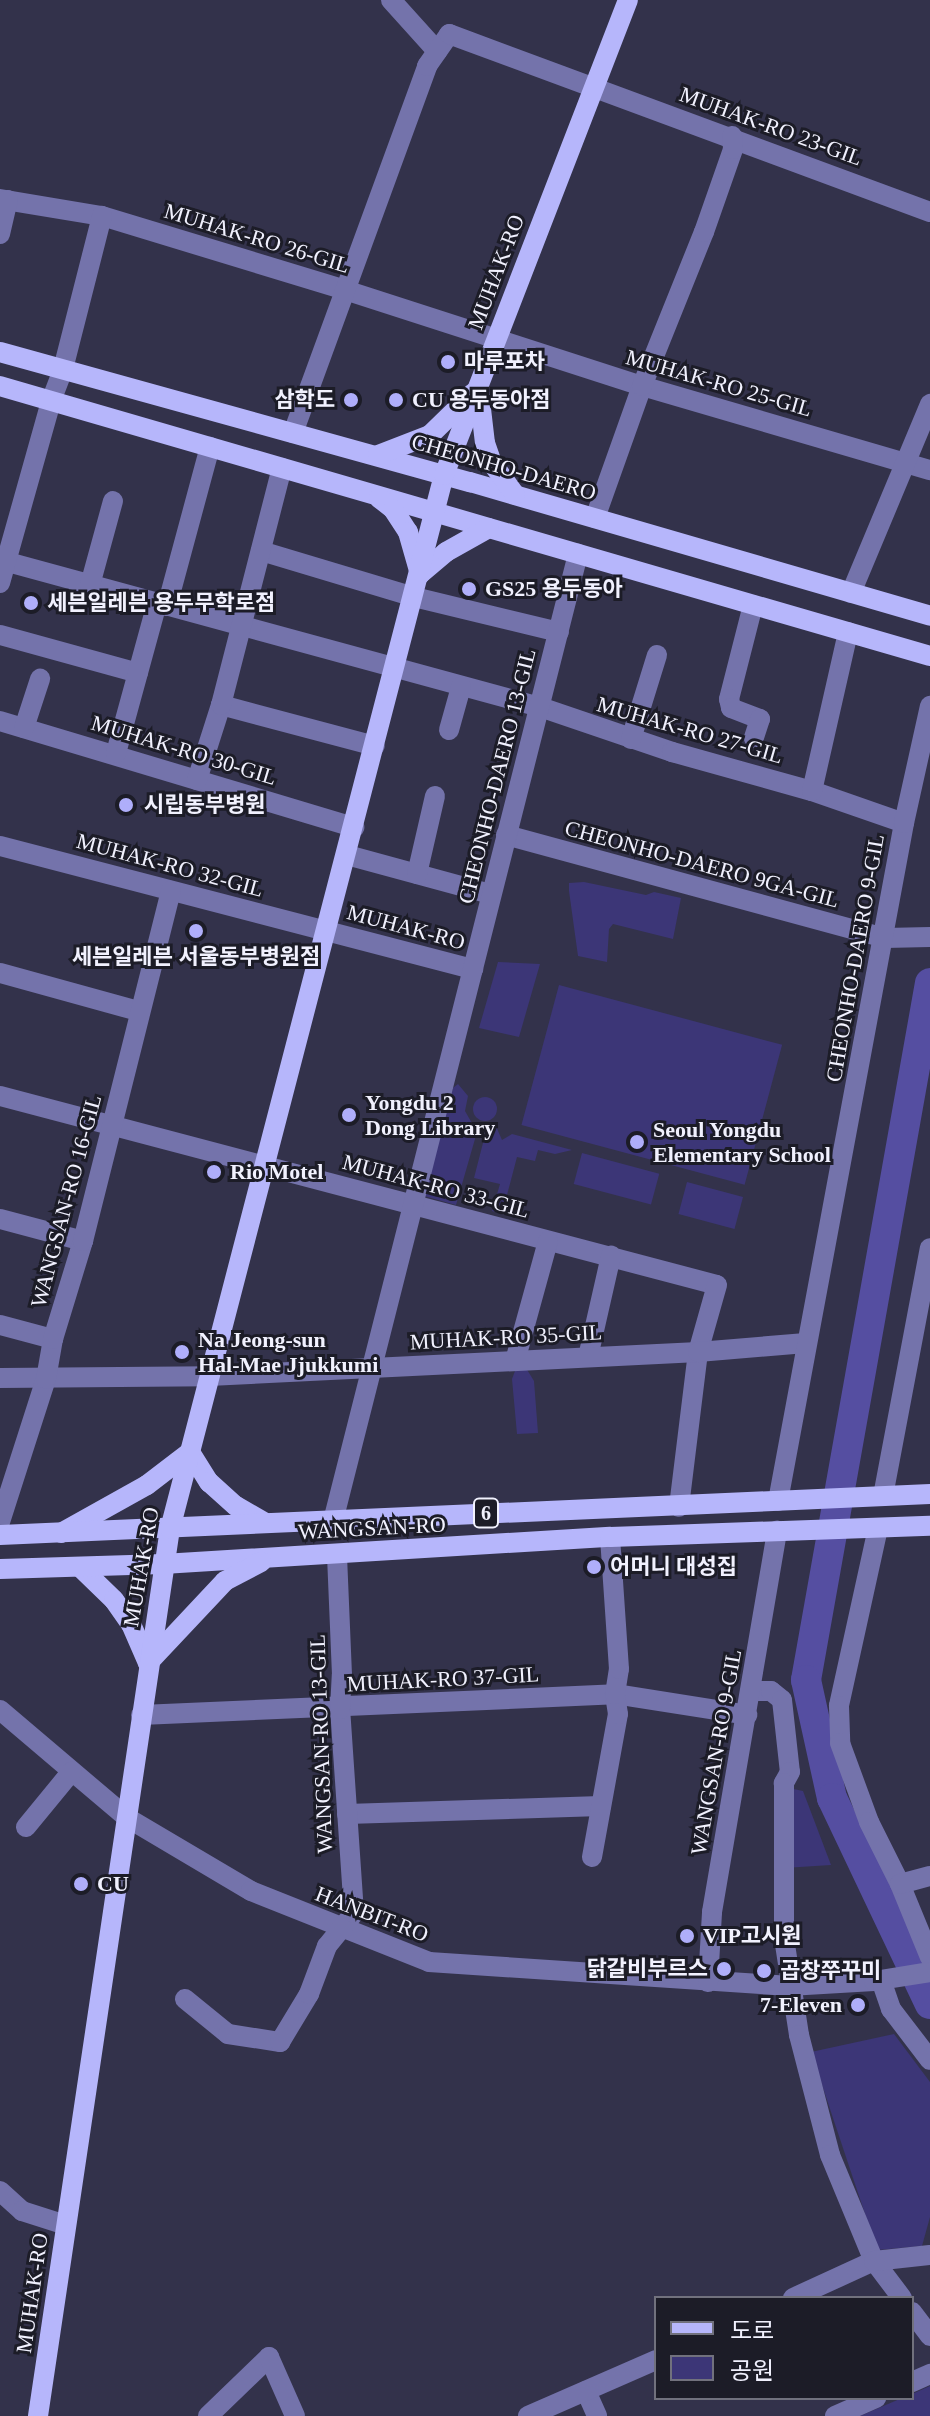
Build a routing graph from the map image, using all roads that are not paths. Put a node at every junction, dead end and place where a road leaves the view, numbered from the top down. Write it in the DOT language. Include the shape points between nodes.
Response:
graph roads {
  1 [pos="391,0"];
  2 [pos="628,0"];
  3 [pos="443,43"];
  4 [pos="594,88"];
  5 [pos="732,136"];
  6 [pos="4,200"];
  7 [pos="930,212"];
  8 [pos="102,216"];
  9 [pos="0,234"];
  10 [pos="345,290"];
  11 [pos="496,340"];
  12 [pos="0,352"];
  13 [pos="63,369"];
  14 [pos="0,386"];
  15 [pos="642,386"];
  16 [pos="475,396"];
  17 [pos="51,401"];
  18 [pos="930,404"];
  19 [pos="293,433"];
  20 [pos="210,447"];
  21 [pos="377,456"];
  22 [pos="906,462"];
  23 [pos="282,468"];
  24 [pos="930,470"];
  25 [pos="444,475"];
  26 [pos="374,495"];
  27 [pos="515,495"];
  28 [pos="113,501"];
  29 [pos="436,513"];
  30 [pos="595,518"];
  31 [pos="489,528"];
  32 [pos="261,551"];
  33 [pos="578,554"];
  34 [pos="3,561"];
  35 [pos="420,574"];
  36 [pos="0,583"];
  37 [pos="90,585"];
  38 [pos="851,593"];
  39 [pos="414,597"];
  40 [pos="162,605"];
  41 [pos="753,605"];
  42 [pos="930,616"];
  43 [pos="241,628"];
  44 [pos="559,632"];
  45 [pos="848,632"];
  46 [pos="0,635"];
  47 [pos="657,655"];
  48 [pos="930,656"];
  49 [pos="395,670"];
  50 [pos="138,673"];
  51 [pos="40,679"];
  52 [pos="461,687"];
  53 [pos="221,705"];
  54 [pos="930,706"];
  55 [pos="540,707"];
  56 [pos="0,721"];
  57 [pos="24,728"];
  58 [pos="757,729"];
  59 [pos="449,730"];
  60 [pos="631,739"];
  61 [pos="375,746"];
  62 [pos="116,753"];
  63 [pos="197,780"];
  64 [pos="812,791"];
  65 [pos="435,796"];
  66 [pos="904,823"];
  67 [pos="354,827"];
  68 [pos="506,835"];
  69 [pos="0,846"];
  70 [pos="347,855"];
  71 [pos="417,874"];
  72 [pos="171,891"];
  73 [pos="491,894"];
  74 [pos="328,931"];
  75 [pos="930,937"];
  76 [pos="891,938"];
  77 [pos="473,969"];
  78 [pos="0,973"];
  79 [pos="138,1011"];
  80 [pos="0,1096"];
  81 [pos="112,1126"];
  82 [pos="265,1164"];
  83 [pos="412,1207"];
  84 [pos="0,1219"];
  85 [pos="83,1241"];
  86 [pos="548,1241"];
  87 [pos="930,1248"];
  88 [pos="611,1256"];
  89 [pos="0,1325"];
  90 [pos="922,1332"];
  91 [pos="53,1339"];
  92 [pos="806,1343"];
  93 [pos="698,1352"];
  94 [pos="588,1357"];
  95 [pos="515,1361"];
  96 [pos="370,1368"];
  97 [pos="209,1376"];
  98 [pos="0,1378"];
  99 [pos="46,1379"];
  100 [pos="190,1452"];
  101 [pos="930,1494"];
  102 [pos="879,1496"];
  103 [pos="778,1501"];
  104 [pos="679,1507"];
  105 [pos="333,1521"];
  106 [pos="0,1522"];
  107 [pos="265,1523"];
  108 [pos="930,1526"];
  109 [pos="170,1529"];
  110 [pos="874,1529"];
  111 [pos="786,1531"];
  112 [pos="59,1534"];
  113 [pos="0,1535"];
  114 [pos="610,1537"];
  115 [pos="337,1554"];
  116 [pos="268,1558"];
  117 [pos="163,1564"];
  118 [pos="80,1567"];
  119 [pos="0,1569"];
  120 [pos="148,1663"];
  121 [pos="751,1691"];
  122 [pos="615,1694"];
  123 [pos="340,1709"];
  124 [pos="0,1710"];
  125 [pos="141,1715"];
  126 [pos="747,1715"];
  127 [pos="72,1771"];
  128 [pos="601,1806"];
  129 [pos="347,1814"];
  130 [pos="126,1817"];
  131 [pos="26,1827"];
  132 [pos="592,1857"];
  133 [pos="930,1876"];
  134 [pos="900,1884"];
  135 [pos="343,1929"];
  136 [pos="930,1957"];
  137 [pos="930,1972"];
  138 [pos="881,1980"];
  139 [pos="708,1982"];
  140 [pos="789,1986"];
  141 [pos="185,1999"];
  142 [pos="930,2060"];
  143 [pos="0,2191"];
  144 [pos="66,2225"];
  145 [pos="929,2254"];
  146 [pos="874,2261"];
  147 [pos="797,2296"];
  148 [pos="900,2296"];
  149 [pos="914,2315"];
  150 [pos="930,2336"];
  151 [pos="654,2361"];
  152 [pos="586,2391"];
  153 [pos="871,2400"];
  154 [pos="38,2416"];
  155 [pos="208,2416"];
  156 [pos="295,2416"];
  157 [pos="528,2416"];
  158 [pos="597,2416"];
  159 [pos="835,2416"];
  1 -- 3 [label="street"];
  2 -- 4 [label="main road, MUHAK-RO"];
  3 -- 4 [label="street"];
  3 -- 10 [label="street" via="427,66"];
  4 -- 5 [label="street, MUHAK-RO 23-GIL"];
  4 -- 11 [label="main road, MUHAK-RO"];
  5 -- 7 [label="street, MUHAK-RO 23-GIL"];
  5 -- 15 [label="street" via="733,149 704,232"];
  6 -- 8 [label="street, MUHAK-RO 26-GIL"];
  6 -- 9 [label="street"];
  8 -- 10 [label="street, MUHAK-RO 26-GIL"];
  8 -- 13 [label="street"];
  10 -- 11 [label="street, MUHAK-RO 26-GIL"];
  10 -- 19 [label="street"];
  11 -- 15 [label="street, MUHAK-RO 25-GIL"];
  11 -- 16 [label="main road, MUHAK-RO"];
  12 -- 13 [label="main road, CHEONHO-DAERO"];
  13 -- 17 [label="street"];
  13 -- 19 [label="main road, CHEONHO-DAERO"];
  14 -- 17 [label="main road"];
  15 -- 22 [label="street, MUHAK-RO 25-GIL"];
  15 -- 30 [label="street"];
  16 -- 21 [label="main road" via="430,435"];
  16 -- 25 [label="main road, MUHAK-RO"];
  16 -- 27 [label="main road" via="492,463"];
  17 -- 20 [label="main road"];
  17 -- 34 [label="street"];
  18 -- 22 [label="street"];
  19 -- 21 [label="main road, CHEONHO-DAERO"];
  20 -- 23 [label="main road"];
  20 -- 40 [label="street"];
  21 -- 25 [label="main road, CHEONHO-DAERO"];
  22 -- 24 [label="street, MUHAK-RO 25-GIL"];
  22 -- 38 [label="street"];
  23 -- 26 [label="main road"];
  23 -- 32 [label="street"];
  25 -- 27 [label="main road, CHEONHO-DAERO"];
  25 -- 29 [label="main road, MUHAK-RO"];
  26 -- 29 [label="main road"];
  26 -- 35 [label="main road" via="393,509 408,532"];
  27 -- 30 [label="main road, CHEONHO-DAERO"];
  28 -- 37 [label="street"];
  29 -- 31 [label="main road"];
  29 -- 35 [label="main road, MUHAK-RO"];
  30 -- 38 [label="main road, CHEONHO-DAERO"];
  31 -- 33 [label="main road"];
  31 -- 35 [label="main road"];
  32 -- 39 [label="street"];
  32 -- 43 [label="street"];
  33 -- 41 [label="main road"];
  33 -- 44 [label="street, CHEONHO-DAERO 13-GIL"];
  34 -- 36 [label="street"];
  34 -- 37 [label="street, MUHAK-RO 27-GIL"];
  35 -- 39 [label="main road, MUHAK-RO"];
  37 -- 40 [label="street, MUHAK-RO 27-GIL"];
  38 -- 42 [label="main road, CHEONHO-DAERO"];
  39 -- 44 [label="street"];
  39 -- 49 [label="main road, MUHAK-RO"];
  40 -- 43 [label="street, MUHAK-RO 27-GIL"];
  40 -- 50 [label="street"];
  41 -- 45 [label="main road"];
  41 -- 58 [label="street" via="729,699 731,708"];
  43 -- 49 [label="street, MUHAK-RO 27-GIL"];
  43 -- 53 [label="street"];
  44 -- 55 [label="street, CHEONHO-DAERO 13-GIL"];
  45 -- 48 [label="main road"];
  45 -- 64 [label="street"];
  46 -- 50 [label="street"];
  47 -- 60 [label="street"];
  49 -- 52 [label="street, MUHAK-RO 27-GIL"];
  49 -- 61 [label="main road, MUHAK-RO"];
  50 -- 62 [label="street"];
  51 -- 57 [label="street"];
  52 -- 55 [label="street, MUHAK-RO 27-GIL"];
  52 -- 59 [label="street"];
  53 -- 61 [label="street"];
  53 -- 63 [label="street"];
  54 -- 66 [label="street, CHEONHO-DAERO 9-GIL"];
  55 -- 60 [label="street, MUHAK-RO 27-GIL"];
  55 -- 68 [label="street, CHEONHO-DAERO 13-GIL"];
  56 -- 57 [label="street, MUHAK-RO 30-GIL"];
  57 -- 62 [label="street, MUHAK-RO 30-GIL"];
  60 -- 64 [label="street, MUHAK-RO 27-GIL"];
  61 -- 67 [label="main road, MUHAK-RO"];
  62 -- 63 [label="street, MUHAK-RO 30-GIL"];
  63 -- 67 [label="street, MUHAK-RO 30-GIL"];
  64 -- 66 [label="street, MUHAK-RO 27-GIL"];
  65 -- 71 [label="street"];
  66 -- 76 [label="street, CHEONHO-DAERO 9-GIL"];
  67 -- 70 [label="main road, MUHAK-RO"];
  68 -- 73 [label="street, CHEONHO-DAERO 13-GIL"];
  68 -- 76 [label="street, CHEONHO-DAERO 9GA-GIL"];
  69 -- 72 [label="street, MUHAK-RO 32-GIL"];
  70 -- 71 [label="street"];
  70 -- 74 [label="main road, MUHAK-RO"];
  71 -- 73 [label="street"];
  72 -- 74 [label="street, MUHAK-RO 32-GIL"];
  72 -- 79 [label="street, WANGSAN-RO 16-GIL"];
  73 -- 77 [label="street, CHEONHO-DAERO 13-GIL"];
  74 -- 77 [label="street, MUHAK-RO"];
  74 -- 82 [label="main road, MUHAK-RO"];
  75 -- 76 [label="street, CHEONHO-DAERO 9GA-GIL"];
  76 -- 92 [label="street, CHEONHO-DAERO 9-GIL"];
  77 -- 83 [label="street, CHEONHO-DAERO 13-GIL"];
  78 -- 79 [label="street"];
  79 -- 81 [label="street, WANGSAN-RO 16-GIL"];
  80 -- 81 [label="street, MUHAK-RO 33-GIL"];
  81 -- 82 [label="street, MUHAK-RO 33-GIL"];
  81 -- 85 [label="street, WANGSAN-RO 16-GIL"];
  82 -- 83 [label="street, MUHAK-RO 33-GIL"];
  82 -- 97 [label="main road, MUHAK-RO"];
  83 -- 86 [label="street, MUHAK-RO 33-GIL"];
  83 -- 96 [label="street, CHEONHO-DAERO 13-GIL"];
  84 -- 85 [label="street"];
  85 -- 91 [label="street, WANGSAN-RO 16-GIL"];
  86 -- 88 [label="street, MUHAK-RO 33-GIL"];
  86 -- 95 [label="street, MUHAK-RO 33-GIL"];
  87 -- 90 [label="street"];
  88 -- 93 [label="street, MUHAK-RO 33-GIL" via="717,1285"];
  88 -- 94 [label="street"];
  89 -- 91 [label="street"];
  90 -- 102 [label="street"];
  91 -- 99 [label="street, WANGSAN-RO 16-GIL"];
  92 -- 93 [label="street, MUHAK-RO 35-GIL"];
  92 -- 103 [label="street, CHEONHO-DAERO 9-GIL"];
  93 -- 94 [label="street, MUHAK-RO 35-GIL"];
  93 -- 104 [label="street"];
  94 -- 95 [label="street, MUHAK-RO 35-GIL"];
  95 -- 96 [label="street, MUHAK-RO 35-GIL"];
  96 -- 97 [label="street, MUHAK-RO 35-GIL"];
  96 -- 105 [label="street, CHEONHO-DAERO 13-GIL"];
  97 -- 99 [label="street, MUHAK-RO 35-GIL"];
  97 -- 100 [label="main road, MUHAK-RO"];
  98 -- 99 [label="street, MUHAK-RO 35-GIL"];
  99 -- 106 [label="street, WANGSAN-RO 16-GIL"];
  100 -- 107 [label="main road" via="209,1482"];
  100 -- 109 [label="main road, MUHAK-RO"];
  100 -- 112 [label="main road" via="147,1485"];
  101 -- 102 [label="main road, 6"];
  102 -- 103 [label="main road, WANGSAN-RO / 6"];
  103 -- 104 [label="main road, WANGSAN-RO / 6"];
  104 -- 105 [label="main road, WANGSAN-RO / 6"];
  105 -- 107 [label="main road, WANGSAN-RO / 6"];
  107 -- 109 [label="main road, WANGSAN-RO / 6"];
  108 -- 110 [label="main road, 6"];
  109 -- 112 [label="main road, WANGSAN-RO / 6"];
  109 -- 117 [label="main road, MUHAK-RO"];
  110 -- 111 [label="main road, 6"];
  110 -- 134 [label="street" via="839,1706 840,1743 869,1822"];
  111 -- 114 [label="main road, WANGSAN-RO / 6"];
  111 -- 121 [label="street, WANGSAN-RO 9-GIL"];
  112 -- 113 [label="main road, WANGSAN-RO / 6"];
  114 -- 115 [label="main road, WANGSAN-RO / 6"];
  114 -- 122 [label="street" via="619,1669"];
  115 -- 116 [label="main road, WANGSAN-RO / 6"];
  115 -- 123 [label="street, WANGSAN-RO 13-GIL"];
  116 -- 117 [label="main road, WANGSAN-RO / 6"];
  116 -- 120 [label="main road" via="225,1581"];
  117 -- 118 [label="main road, WANGSAN-RO / 6"];
  117 -- 120 [label="main road, MUHAK-RO"];
  118 -- 119 [label="main road, WANGSAN-RO / 6"];
  118 -- 120 [label="main road" via="114,1600"];
  120 -- 125 [label="main road, MUHAK-RO"];
  121 -- 126 [label="street, WANGSAN-RO 9-GIL"];
  121 -- 140 [label="street" via="771,1691 782,1700 790,1772 784,1787"];
  122 -- 123 [label="street, MUHAK-RO 37-GIL"];
  122 -- 126 [label="street, MUHAK-RO 37-GIL"];
  122 -- 128 [label="street" via="618,1714"];
  123 -- 125 [label="street, MUHAK-RO 37-GIL"];
  123 -- 129 [label="street, WANGSAN-RO 13-GIL"];
  124 -- 127 [label="street, HANBIT-RO"];
  125 -- 130 [label="main road, MUHAK-RO"];
  126 -- 139 [label="street, WANGSAN-RO 9-GIL" via="712,1912"];
  127 -- 130 [label="street, HANBIT-RO"];
  127 -- 131 [label="street"];
  128 -- 129 [label="street"];
  128 -- 132 [label="street"];
  129 -- 135 [label="street, WANGSAN-RO 13-GIL" via="354,1913"];
  130 -- 135 [label="street, HANBIT-RO" via="251,1891"];
  130 -- 144 [label="main road, MUHAK-RO"];
  133 -- 134 [label="street"];
  134 -- 136 [label="street"];
  135 -- 139 [label="street, HANBIT-RO" via="429,1962"];
  135 -- 141 [label="street, WANGSAN-RO 13-GIL" via="327,1946 315,1981 280,2042 228,2034"];
  137 -- 138 [label="street, HANBIT-RO"];
  138 -- 140 [label="street, HANBIT-RO"];
  138 -- 142 [label="street" via="891,2009"];
  139 -- 140 [label="street, HANBIT-RO"];
  140 -- 146 [label="street" via="830,2155"];
  143 -- 144 [label="street, MUHAK-RO" via="22,2211"];
  144 -- 154 [label="main road, MUHAK-RO"];
  145 -- 146 [label="street"];
  146 -- 147 [label="street"];
  146 -- 148 [label="street"];
  149 -- 150 [label="street"];
  151 -- 152 [label="street"];
  152 -- 157 [label="street"];
  152 -- 158 [label="street"];
  153 -- 159 [label="street"];
  155 -- 156 [label="street" via="269,2357"];
}
